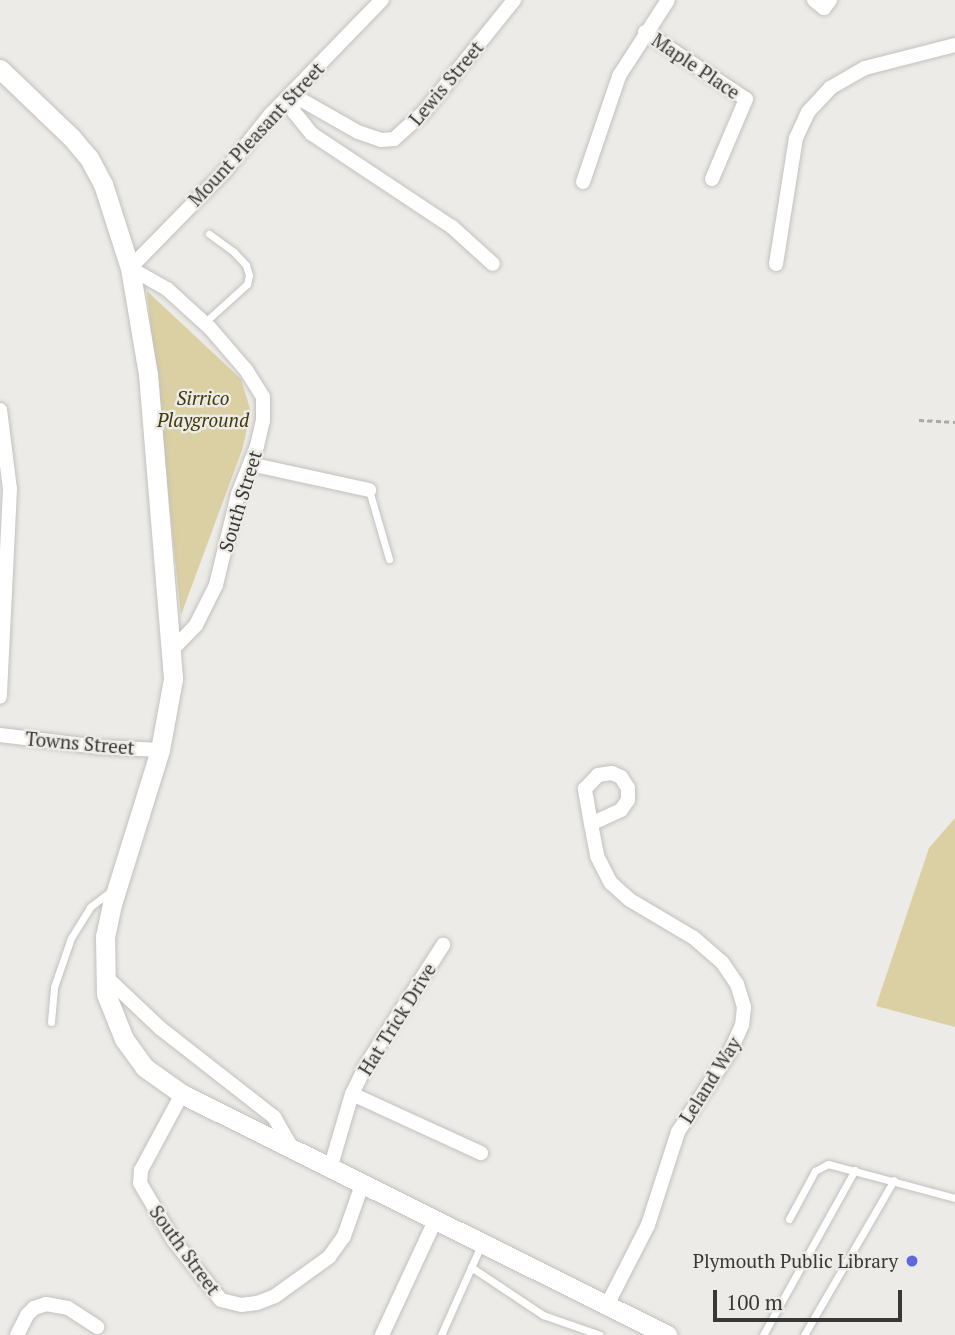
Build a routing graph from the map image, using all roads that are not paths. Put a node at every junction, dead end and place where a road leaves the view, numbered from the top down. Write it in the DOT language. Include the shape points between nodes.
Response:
graph roads {
  1 [pos="382,0"];
  2 [pos="514,0"];
  3 [pos="668,0"];
  4 [pos="814,0"];
  5 [pos="830,0"];
  6 [pos="645,32"];
  7 [pos="955,45"];
  8 [pos="0,69"];
  9 [pos="291,94"];
  10 [pos="712,179"];
  11 [pos="583,182"];
  12 [pos="209,234"];
  13 [pos="493,264"];
  14 [pos="776,264"];
  15 [pos="130,268"];
  16 [pos="204,323"];
  17 [pos="0,410"];
  18 [pos="250,464"];
  19 [pos="369,489"];
  20 [pos="388,559"];
  21 [pos="171,652"];
  22 [pos="0,697"];
  23 [pos="0,735"];
  24 [pos="160,750"];
  25 [pos="591,824"];
  26 [pos="117,887"];
  27 [pos="443,945"];
  28 [pos="104,975"];
  29 [pos="51,1022"];
  30 [pos="182,1094"];
  31 [pos="352,1094"];
  32 [pos="294,1151"];
  33 [pos="481,1153"];
  34 [pos="330,1168"];
  35 [pos="855,1170"];
  36 [pos="894,1180"];
  37 [pos="362,1185"];
  38 [pos="955,1198"];
  39 [pos="789,1219"];
  40 [pos="435,1221"];
  41 [pos="481,1244"];
  42 [pos="471,1267"];
  43 [pos="607,1305"];
  44 [pos="97,1327"];
  45 [pos="642,1329"];
  46 [pos="17,1335"];
  47 [pos="383,1335"];
  48 [pos="441,1335"];
  49 [pos="600,1335"];
  50 [pos="667,1335"];
  51 [pos="763,1335"];
  52 [pos="804,1335"];
  1 -- 9 [label="street, Mount Pleasant Street"];
  2 -- 9 [label="street, Lewis Street" via="424,112 394,139 358,132"];
  3 -- 6 [label="street"];
  4 -- 5 [label="street" via="824,8"];
  6 -- 10 [label="street, Maple Place" via="746,99"];
  6 -- 11 [label="street" via="619,76"];
  7 -- 14 [label="street" via="865,68 830,88 808,112 796,138"];
  8 -- 15 [label="street" via="59,124 96,169"];
  9 -- 13 [label="street" via="294,113 312,134 452,227"];
  9 -- 15 [label="street, Mount Pleasant Street" via="226,170"];
  12 -- 16 [label="lane" via="234,252 249,275 247,284"];
  15 -- 16 [label="street, South Street" via="167,289"];
  15 -- 21 [label="street" via="148,374"];
  16 -- 18 [label="street, South Street" via="246,370 263,397 263,421"];
  17 -- 22 [label="street" via="10,498"];
  18 -- 19 [label="street"];
  18 -- 21 [label="street, South Street" via="216,585 196,625"];
  19 -- 20 [label="lane"];
  21 -- 24 [label="street" via="173,679"];
  23 -- 24 [label="street, Towns Street"];
  24 -- 26 [label="street"];
  25 -- 43 [label="street, Leland Way" via="597,856 611,883 716,955 733,976 744,1007 735,1042 678,1132 648,1225"];
  26 -- 28 [label="street" via="105,936"];
  26 -- 29 [label="lane" via="90,907 71,938 54,988"];
  27 -- 31 [label="street, Hat Trick Drive"];
  28 -- 30 [label="street" via="111,1010 133,1053 157,1078"];
  28 -- 32 [label="street" via="160,1028 274,1117"];
  30 -- 32 [label="street"];
  30 -- 37 [label="street, South Street" via="141,1170 140,1183 174,1241 221,1300 241,1306 275,1296 329,1257 344,1236"];
  31 -- 33 [label="street, Hat Trick Drive"];
  31 -- 34 [label="street, Hat Trick Drive"];
  32 -- 34 [label="street"];
  34 -- 37 [label="street"];
  35 -- 36 [label="lane"];
  35 -- 39 [label="lane" via="822,1166 815,1171"];
  35 -- 51 [label="lane"];
  36 -- 38 [label="lane"];
  36 -- 52 [label="lane"];
  37 -- 40 [label="street"];
  40 -- 41 [label="street"];
  40 -- 47 [label="street"];
  41 -- 42 [label="lane"];
  41 -- 43 [label="street"];
  42 -- 48 [label="lane"];
  42 -- 49 [label="lane" via="543,1315"];
  43 -- 45 [label="street"];
  44 -- 46 [label="street" via="68,1308 46,1304 27,1315"];
  45 -- 50 [label="street"];
}
